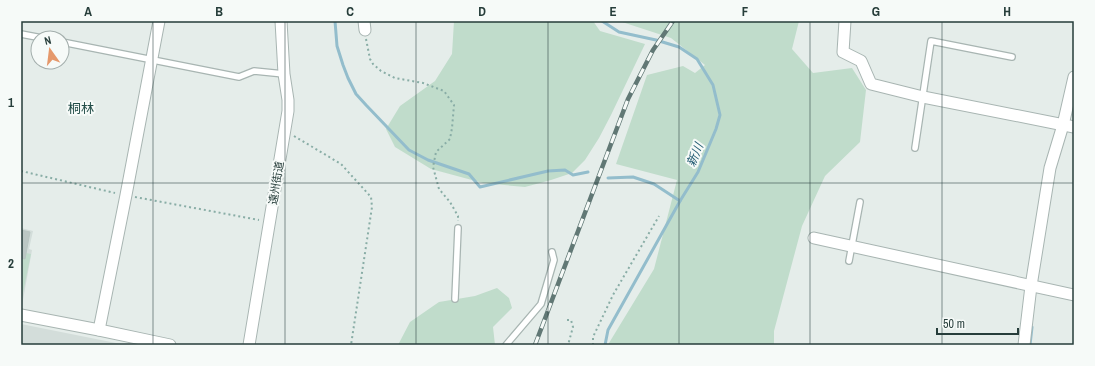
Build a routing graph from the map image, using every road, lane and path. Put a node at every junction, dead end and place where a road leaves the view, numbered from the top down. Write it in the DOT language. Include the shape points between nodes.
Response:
graph roads {
  1 [pos="159,21"];
  2 [pos="281,21"];
  3 [pos="845,21"];
  4 [pos="364,26"];
  5 [pos="70,44"];
  6 [pos="1012,57"];
  7 [pos="151,60"];
  8 [pos="284,74"];
  9 [pos="1074,77"];
  10 [pos="923,97"];
  11 [pos="1068,126"];
  12 [pos="285,131"];
  13 [pos="915,148"];
  14 [pos="21,172"];
  15 [pos="126,195"];
  16 [pos="860,202"];
  17 [pos="660,216"];
  18 [pos="270,222"];
  19 [pos="458,228"];
  20 [pos="814,238"];
  21 [pos="852,246"];
  22 [pos="552,252"];
  23 [pos="849,261"];
  24 [pos="1031,286"];
  25 [pos="1074,295"];
  26 [pos="455,299"];
  27 [pos="21,315"];
  28 [pos="567,320"];
  29 [pos="99,330"];
  30 [pos="170,345"];
  31 [pos="249,345"];
  32 [pos="351,345"];
  33 [pos="506,345"];
  34 [pos="568,345"];
  35 [pos="593,345"];
  36 [pos="1024,345"];
  1 -- 7 [label="street"];
  2 -- 8 [label="street, 遠州街道"];
  3 -- 10 [label="street" via="843,52 861,61 871,84"];
  4 -- 19 [label="path" via="367,48 373,64 395,78 423,83 444,91 454,105 450,139 436,152 433,166 439,189 458,216"];
  5 -- 7 [label="lane"];
  6 -- 10 [label="lane" via="931,41"];
  7 -- 8 [label="lane" via="239,77 254,71"];
  7 -- 15 [label="street"];
  8 -- 12 [label="street, 遠州街道" via="288,100"];
  9 -- 11 [label="street"];
  10 -- 11 [label="street"];
  10 -- 13 [label="lane"];
  11 -- 24 [label="street" via="1050,168"];
  12 -- 18 [label="street, 遠州街道"];
  12 -- 32 [label="path" via="341,164 371,197 372,207"];
  14 -- 15 [label="path"];
  15 -- 18 [label="path"];
  15 -- 29 [label="street"];
  16 -- 21 [label="lane"];
  17 -- 35 [label="path" via="612,295 593,337"];
  18 -- 31 [label="street, 遠州街道"];
  19 -- 26 [label="lane"];
  20 -- 21 [label="street"];
  21 -- 23 [label="lane"];
  21 -- 24 [label="street"];
  22 -- 33 [label="lane" via="554,260 541,304"];
  24 -- 25 [label="street"];
  24 -- 36 [label="street"];
  27 -- 29 [label="street"];
  28 -- 34 [label="path" via="571,320 573,328"];
  29 -- 30 [label="street"];
}
